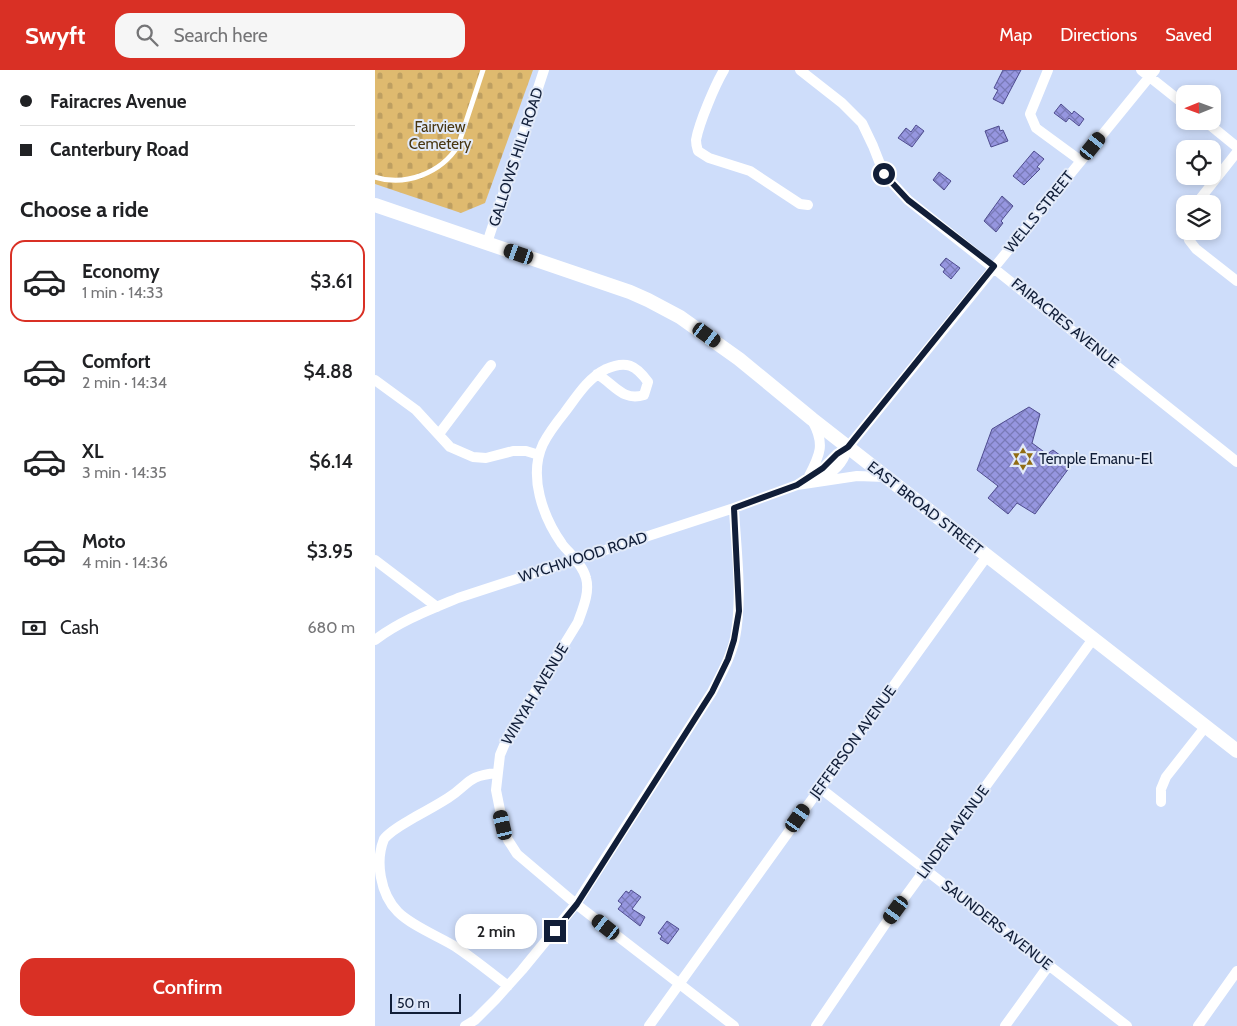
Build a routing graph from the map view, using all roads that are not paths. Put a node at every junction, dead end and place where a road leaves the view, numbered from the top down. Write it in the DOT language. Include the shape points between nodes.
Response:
graph roads {
  1 [pos="483,70"];
  2 [pos="544,70"];
  3 [pos="724,70"];
  4 [pos="800,70"];
  5 [pos="1048,70"];
  6 [pos="1141,70"];
  7 [pos="1152,74"];
  8 [pos="1176,97"];
  9 [pos="1216,130"];
  10 [pos="1237,147"];
  11 [pos="1237,152"];
  12 [pos="1081,160"];
  13 [pos="375,177"];
  14 [pos="1203,195"];
  15 [pos="375,205"];
  16 [pos="808,205"];
  17 [pos="1189,240"];
  18 [pos="487,243"];
  19 [pos="994,266"];
  20 [pos="1237,281"];
  21 [pos="491,365"];
  22 [pos="597,374"];
  23 [pos="375,380"];
  24 [pos="812,419"];
  25 [pos="439,434"];
  26 [pos="848,447"];
  27 [pos="539,455"];
  28 [pos="1237,462"];
  29 [pos="885,476"];
  30 [pos="811,480"];
  31 [pos="734,508"];
  32 [pos="987,556"];
  33 [pos="375,560"];
  34 [pos="575,560"];
  35 [pos="437,607"];
  36 [pos="1093,639"];
  37 [pos="375,640"];
  38 [pos="1206,726"];
  39 [pos="1237,751"];
  40 [pos="497,773"];
  41 [pos="820,788"];
  42 [pos="1161,802"];
  43 [pos="926,869"];
  44 [pos="577,904"];
  45 [pos="1049,966"];
  46 [pos="1237,971"];
  47 [pos="680,984"];
  48 [pos="508,986"];
  49 [pos="465,1026"];
  50 [pos="649,1026"];
  51 [pos="735,1026"];
  52 [pos="816,1026"];
  53 [pos="1005,1026"];
  54 [pos="1127,1026"];
  55 [pos="1198,1026"];
  1 -- 13 [label="lane" via="458,146 449,157 423,175 396,181"];
  2 -- 18 [label="street, GALLOWS HILL ROAD"];
  3 -- 16 [label="street" via="699,132 698,151 761,177 800,204"];
  4 -- 19 [label="street, FAIRACRES AVENUE" via="862,123 884,174 908,200"];
  5 -- 12 [label="street" via="1030,114 1035,128"];
  6 -- 7 [label="street"];
  7 -- 8 [label="street"];
  7 -- 12 [label="street, WELLS STREET"];
  9 -- 10 [label="street"];
  11 -- 14 [label="street"];
  12 -- 19 [label="street, WELLS STREET"];
  15 -- 18 [label="street, EAST BROAD STREET"];
  17 -- 20 [label="street"];
  18 -- 24 [label="street, EAST BROAD STREET" via="630,292 663,308 696,327 739,359"];
  19 -- 26 [label="street, WELLS STREET"];
  19 -- 28 [label="street, FAIRACRES AVENUE"];
  21 -- 25 [label="street"];
  22 -- 22 [label="street" via="624,395 635,398 644,395 648,382 640,371 621,364"];
  22 -- 27 [label="street" via="557,421"];
  23 -- 25 [label="street" via="416,410"];
  24 -- 26 [label="street, EAST BROAD STREET"];
  24 -- 30 [label="street, WYCHWOOD ROAD" via="819,433 820,450"];
  25 -- 27 [label="street" via="450,447 473,458 513,451"];
  26 -- 29 [label="street, EAST BROAD STREET"];
  26 -- 30 [label="street, WYCHWOOD ROAD"];
  27 -- 34 [label="street, WINYAH AVENUE" via="539,495 547,518"];
  29 -- 30 [label="street, WYCHWOOD ROAD"];
  29 -- 32 [label="street, EAST BROAD STREET"];
  30 -- 31 [label="street, WYCHWOOD ROAD"];
  31 -- 34 [label="street, WYCHWOOD ROAD"];
  31 -- 44 [label="street" via="739,611 728,659 712,692"];
  32 -- 36 [label="street, EAST BROAD STREET"];
  32 -- 41 [label="street, JEFFERSON AVENUE"];
  33 -- 35 [label="street"];
  34 -- 35 [label="street, WYCHWOOD ROAD"];
  34 -- 40 [label="street, WINYAH AVENUE" via="586,576 588,587 584,606 578,622 508,736"];
  35 -- 37 [label="street, WYCHWOOD ROAD"];
  36 -- 38 [label="street, EAST BROAD STREET"];
  36 -- 43 [label="street, LINDEN AVENUE"];
  38 -- 39 [label="street, EAST BROAD STREET"];
  38 -- 42 [label="street" via="1166,777 1161,789"];
  40 -- 44 [label="street, WINYAH AVENUE" via="499,809 508,840 517,854"];
  40 -- 48 [label="street" via="470,779 449,797 399,827 385,837 376,857 381,886 398,912 457,948"];
  41 -- 43 [label="street, SAUNDERS AVENUE"];
  41 -- 47 [label="street, JEFFERSON AVENUE"];
  43 -- 45 [label="street, SAUNDERS AVENUE"];
  43 -- 52 [label="street, LINDEN AVENUE"];
  44 -- 47 [label="street, WINYAH AVENUE"];
  44 -- 48 [label="street"];
  45 -- 53 [label="street"];
  45 -- 54 [label="street, SAUNDERS AVENUE"];
  46 -- 55 [label="street"];
  47 -- 50 [label="street, JEFFERSON AVENUE"];
  47 -- 51 [label="street, WINYAH AVENUE"];
  48 -- 49 [label="street"];
}
